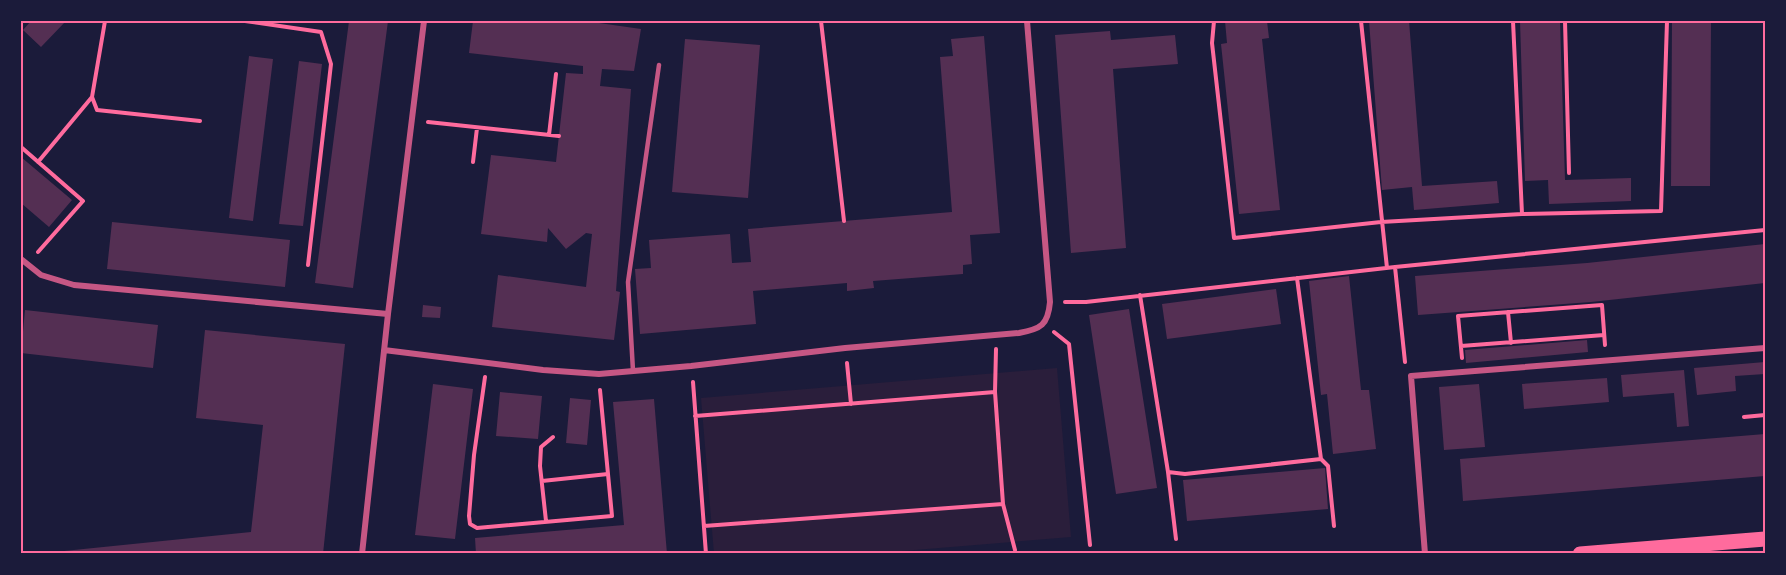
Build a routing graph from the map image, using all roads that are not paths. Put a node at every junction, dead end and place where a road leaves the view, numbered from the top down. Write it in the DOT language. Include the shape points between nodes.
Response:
graph roads {
  1 [pos="424,21"];
  2 [pos="1027,21"];
  3 [pos="659,65"];
  4 [pos="21,259"];
  5 [pos="388,314"];
  6 [pos="1765,348"];
  7 [pos="384,350"];
  8 [pos="633,371"];
  9 [pos="1765,539"];
  10 [pos="1706,549"];
  11 [pos="362,554"];
  12 [pos="1425,554"];
  13 [pos="1580,554"];
  1 -- 5 [label="street"];
  2 -- 8 [label="street" via="1050,302 1044,324 1035,330 995,335"];
  3 -- 8 [label="lane" via="628,282"];
  4 -- 5 [label="street" via="41,275 74,285"];
  5 -- 7 [label="street"];
  6 -- 12 [label="street" via="1411,376"];
  7 -- 8 [label="street" via="543,370 599,374"];
  7 -- 11 [label="street"];
  9 -- 10 [label="main road"];
  10 -- 13 [label="main road"];
}
